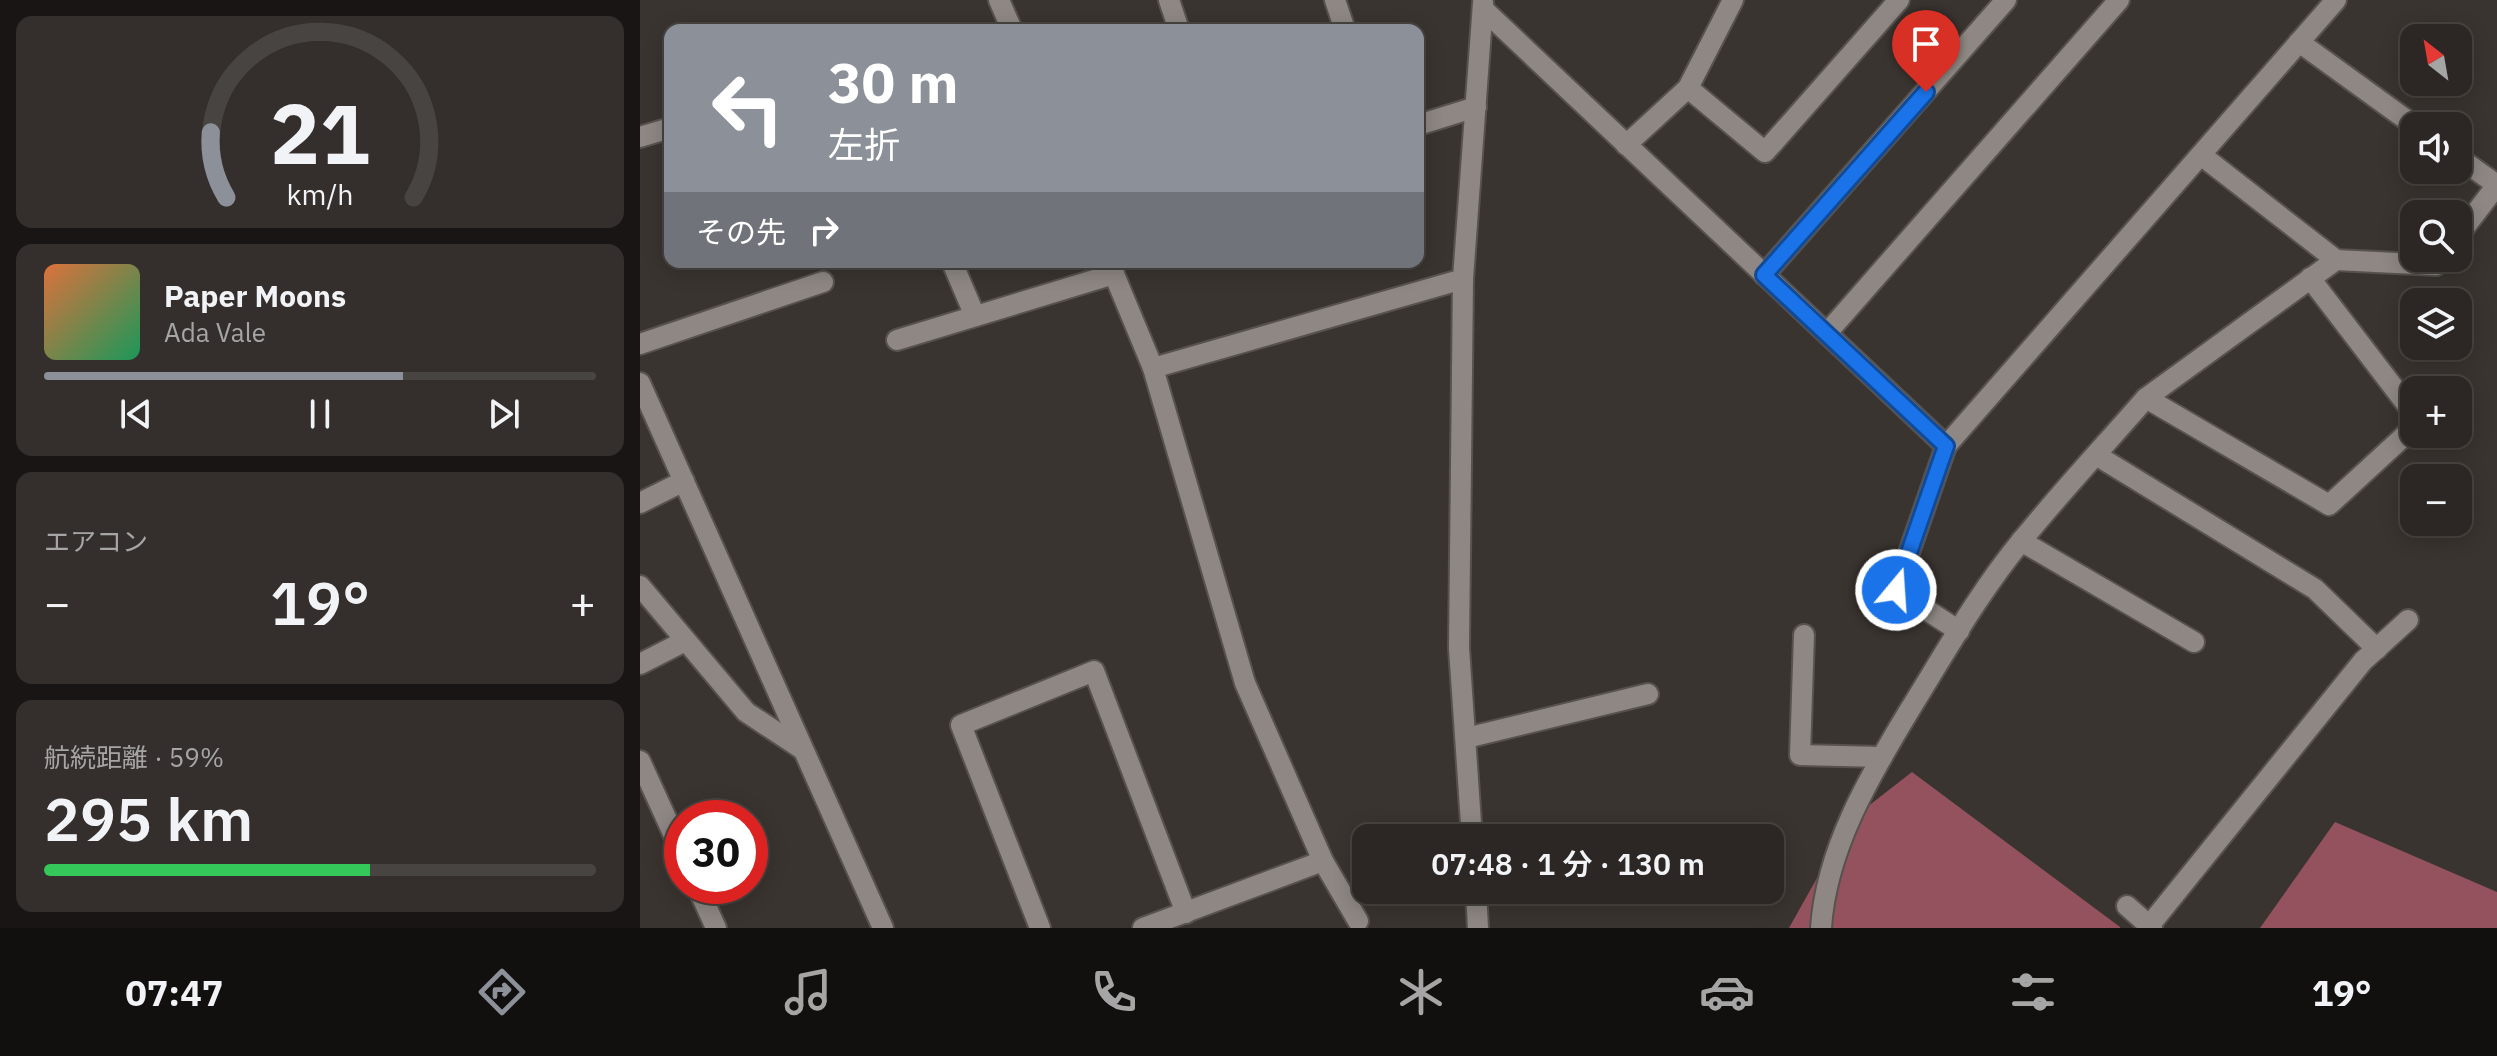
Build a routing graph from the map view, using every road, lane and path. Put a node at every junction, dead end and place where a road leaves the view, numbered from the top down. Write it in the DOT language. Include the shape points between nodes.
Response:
graph roads {
  1 [pos="999,0"];
  2 [pos="1169,0"];
  3 [pos="1335,0"];
  4 [pos="1733,0"];
  5 [pos="1899,0"];
  6 [pos="2006,0"];
  7 [pos="2119,0"];
  8 [pos="2336,0"];
  9 [pos="1483,5"];
  10 [pos="1006,24"];
  11 [pos="1177,24"];
  12 [pos="1343,24"];
  13 [pos="2299,42"];
  14 [pos="1688,88"];
  15 [pos="1476,107"];
  16 [pos="2400,115"];
  17 [pos="1424,123"];
  18 [pos="664,130"];
  19 [pos="640,137"];
  20 [pos="1626,145"];
  21 [pos="2201,155"];
  22 [pos="2472,167"];
  23 [pos="2497,185"];
  24 [pos="2472,218"];
  25 [pos="2336,260"];
  26 [pos="2400,263"];
  27 [pos="955,268"];
  28 [pos="1111,268"];
  29 [pos="1764,275"];
  30 [pos="2310,278"];
  31 [pos="1463,279"];
  32 [pos="823,282"];
  33 [pos="975,316"];
  34 [pos="1827,333"];
  35 [pos="897,340"];
  36 [pos="640,344"];
  37 [pos="1153,368"];
  38 [pos="640,383"];
  39 [pos="2400,396"];
  40 [pos="2146,398"];
  41 [pos="2400,440"];
  42 [pos="1946,446"];
  43 [pos="2096,455"];
  44 [pos="684,481"];
  45 [pos="640,503"];
  46 [pos="2021,541"];
  47 [pos="640,586"];
  48 [pos="2408,620"];
  49 [pos="1959,631"];
  50 [pos="1804,635"];
  51 [pos="685,641"];
  52 [pos="2194,642"];
  53 [pos="2377,649"];
  54 [pos="640,664"];
  55 [pos="1648,694"];
  56 [pos="1466,738"];
  57 [pos="802,749"];
  58 [pos="1882,757"];
  59 [pos="640,761"];
  60 [pos="664,814"];
  61 [pos="1471,824"];
  62 [pos="1323,861"];
  63 [pos="705,904"];
  64 [pos="1477,904"];
  65 [pos="2127,906"];
  66 [pos="1186,913"];
  67 [pos="1358,921"];
  68 [pos="2150,927"];
  69 [pos="716,928"];
  70 [pos="883,928"];
  71 [pos="1040,928"];
  72 [pos="1143,928"];
  73 [pos="1478,928"];
  74 [pos="1821,928"];
  1 -- 10 [label="street"];
  2 -- 11 [label="street"];
  3 -- 12 [label="street"];
  4 -- 14 [label="street"];
  5 -- 14 [label="street" via="1765,152"];
  6 -- 29 [label="street"];
  7 -- 34 [label="street"];
  8 -- 13 [label="street"];
  9 -- 15 [label="street"];
  9 -- 20 [label="street"];
  13 -- 16 [label="street"];
  13 -- 21 [label="street"];
  14 -- 20 [label="street"];
  15 -- 17 [label="street"];
  15 -- 31 [label="street"];
  18 -- 19 [label="street"];
  20 -- 29 [label="street"];
  21 -- 25 [label="street"];
  21 -- 42 [label="street"];
  22 -- 23 [label="street"];
  23 -- 24 [label="street"];
  25 -- 26 [label="street"];
  25 -- 30 [label="street"];
  27 -- 33 [label="street"];
  28 -- 33 [label="street"];
  28 -- 37 [label="street"];
  29 -- 34 [label="street"];
  30 -- 39 [label="street"];
  30 -- 40 [label="street"];
  31 -- 37 [label="street"];
  31 -- 56 [label="street" via="1459,648"];
  32 -- 36 [label="street"];
  33 -- 35 [label="street"];
  34 -- 42 [label="street"];
  37 -- 62 [label="street" via="1245,683"];
  38 -- 44 [label="street"];
  40 -- 41 [label="street" via="2329,505"];
  40 -- 43 [label="street"];
  42 -- 49 [label="street" via="1896,590"];
  43 -- 46 [label="street"];
  43 -- 53 [label="street" via="2315,589"];
  44 -- 45 [label="street"];
  44 -- 57 [label="street"];
  46 -- 49 [label="street"];
  46 -- 52 [label="street"];
  47 -- 51 [label="street"];
  48 -- 53 [label="street"];
  49 -- 58 [label="street"];
  50 -- 58 [label="street" via="1800,755"];
  51 -- 54 [label="street"];
  51 -- 57 [label="street" via="746,712"];
  53 -- 68 [label="street"];
  55 -- 56 [label="street"];
  56 -- 61 [label="street"];
  57 -- 70 [label="street"];
  58 -- 74 [label="street" via="1849,821 1823,902"];
  59 -- 60 [label="street"];
  62 -- 66 [label="street"];
  62 -- 67 [label="street"];
  63 -- 69 [label="street"];
  64 -- 73 [label="street"];
  65 -- 68 [label="street"];
  66 -- 71 [label="street" via="1094,671 961,725"];
  66 -- 72 [label="street"];
}
